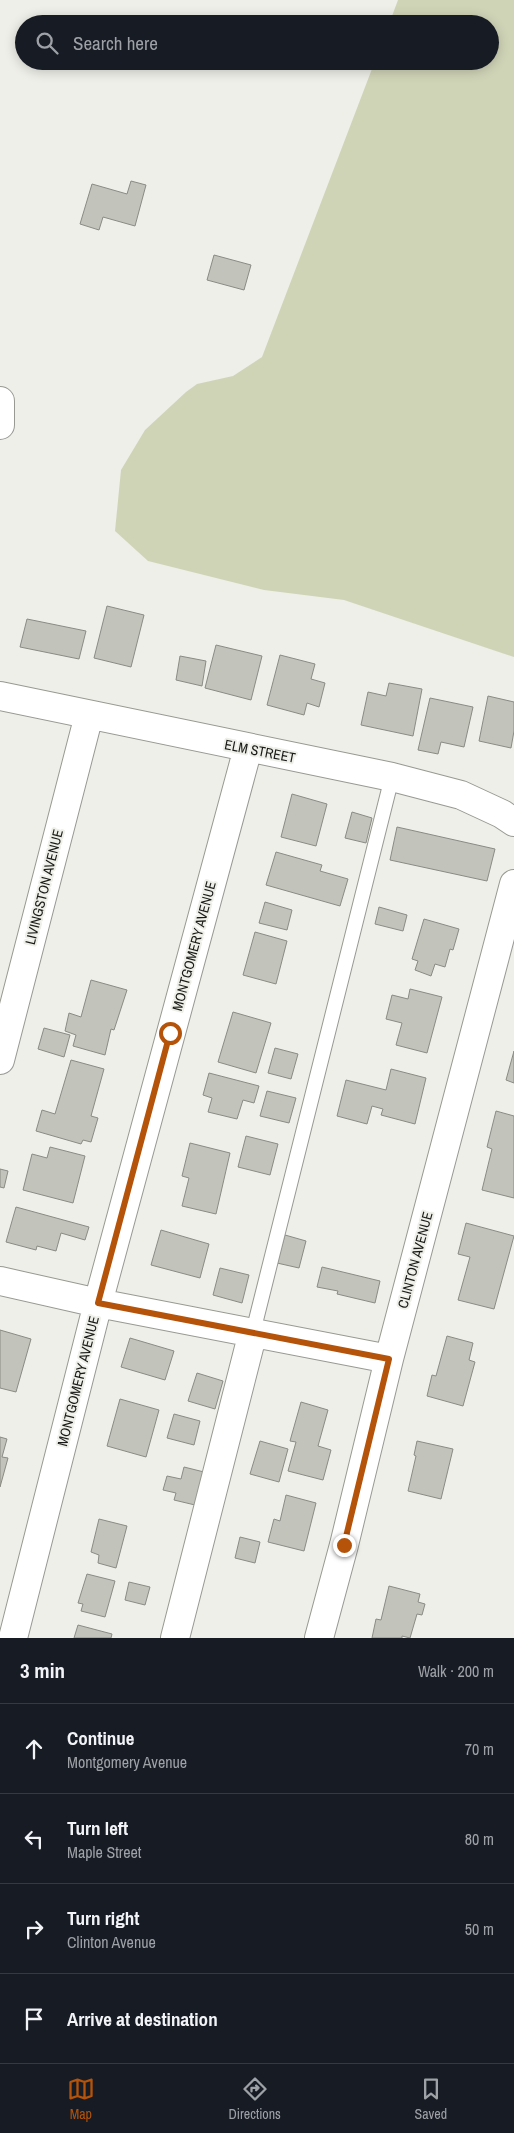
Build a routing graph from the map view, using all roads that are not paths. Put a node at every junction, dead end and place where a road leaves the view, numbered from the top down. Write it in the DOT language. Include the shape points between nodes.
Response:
graph roads {
  1 [pos="0,400"];
  2 [pos="0,425"];
  3 [pos="0,696"];
  4 [pos="88,715"];
  5 [pos="248,748"];
  6 [pos="392,777"];
  7 [pos="514,822"];
  8 [pos="514,884"];
  9 [pos="0,1060"];
  10 [pos="0,1281"];
  11 [pos="98,1303"];
  12 [pos="253,1332"];
  13 [pos="389,1359"];
  14 [pos="13,1638"];
  15 [pos="175,1638"];
  16 [pos="319,1638"];
  1 -- 2 [label="street"];
  3 -- 4 [label="street, ELM STREET"];
  4 -- 5 [label="street, ELM STREET"];
  4 -- 9 [label="street, LIVINGSTON AVENUE"];
  5 -- 6 [label="street, ELM STREET"];
  5 -- 11 [label="street, MONTGOMERY AVENUE"];
  6 -- 7 [label="street, ELM STREET" via="461,795"];
  6 -- 12 [label="lane"];
  8 -- 13 [label="street, CLINTON AVENUE"];
  10 -- 11 [label="street"];
  11 -- 12 [label="street"];
  11 -- 14 [label="street, MONTGOMERY AVENUE"];
  12 -- 13 [label="street"];
  12 -- 15 [label="street"];
  13 -- 16 [label="street, CLINTON AVENUE"];
}
